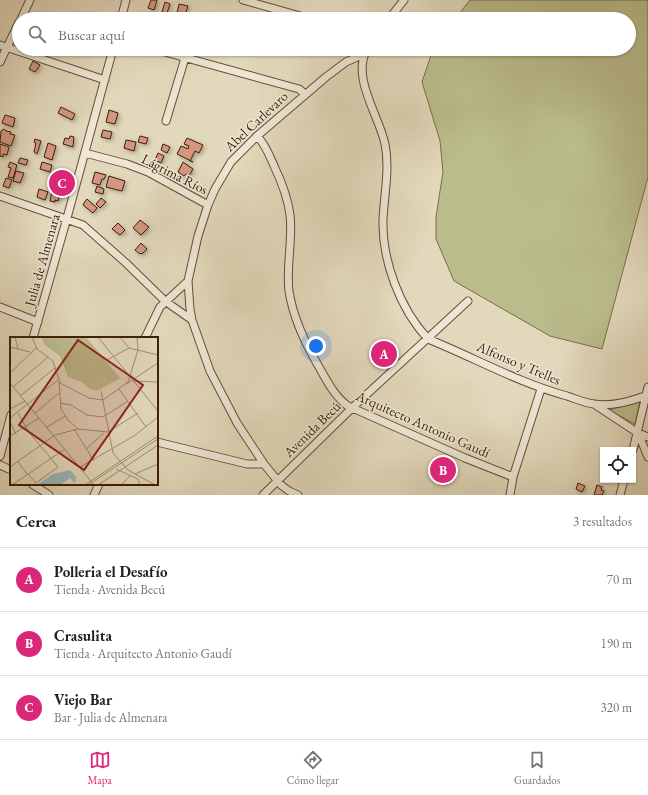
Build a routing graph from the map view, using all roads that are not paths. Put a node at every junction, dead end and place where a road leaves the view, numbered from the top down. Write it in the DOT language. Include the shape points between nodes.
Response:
graph roads {
  1 [pos="30,0"];
  2 [pos="126,0"];
  3 [pos="243,0"];
  4 [pos="404,0"];
  5 [pos="24,12"];
  6 [pos="123,12"];
  7 [pos="286,12"];
  8 [pos="395,12"];
  9 [pos="12,32"];
  10 [pos="3,46"];
  11 [pos="33,56"];
  12 [pos="111,56"];
  13 [pos="178,56"];
  14 [pos="356,56"];
  15 [pos="364,56"];
  16 [pos="185,58"];
  17 [pos="0,62"];
  18 [pos="105,80"];
  19 [pos="305,94"];
  20 [pos="166,121"];
  21 [pos="257,136"];
  22 [pos="85,153"];
  23 [pos="0,196"];
  24 [pos="208,205"];
  25 [pos="67,218"];
  26 [pos="188,281"];
  27 [pos="165,301"];
  28 [pos="468,301"];
  29 [pos="0,307"];
  30 [pos="192,320"];
  31 [pos="38,322"];
  32 [pos="33,337"];
  33 [pos="145,337"];
  34 [pos="428,339"];
  35 [pos="648,387"];
  36 [pos="541,389"];
  37 [pos="647,396"];
  38 [pos="594,404"];
  39 [pos="352,408"];
  40 [pos="10,419"];
  41 [pos="638,433"];
  42 [pos="648,437"];
  43 [pos="158,442"];
  44 [pos="634,447"];
  45 [pos="0,456"];
  46 [pos="648,457"];
  47 [pos="264,464"];
  48 [pos="0,465"];
  49 [pos="10,470"];
  50 [pos="514,477"];
  51 [pos="277,480"];
  52 [pos="623,483"];
  53 [pos="34,485"];
  54 [pos="99,485"];
  55 [pos="49,495"];
  56 [pos="94,495"];
  57 [pos="263,495"];
  58 [pos="298,495"];
  59 [pos="510,495"];
  60 [pos="620,495"];
  1 -- 5 [label="street"];
  2 -- 6 [label="street"];
  3 -- 7 [label="street"];
  4 -- 8 [label="street"];
  9 -- 10 [label="street"];
  10 -- 17 [label="street"];
  11 -- 18 [label="street"];
  12 -- 18 [label="street, Julia de Almenara"];
  13 -- 16 [label="street"];
  14 -- 19 [label="street, Abel Carlevaro"];
  15 -- 34 [label="street" via="364,80 382,132 386,154 383,233 388,263 400,295"];
  16 -- 19 [label="street" via="299,89"];
  16 -- 20 [label="street"];
  18 -- 22 [label="street, Julia de Almenara"];
  19 -- 21 [label="street, Abel Carlevaro"];
  21 -- 24 [label="street, Abel Carlevaro" via="231,162"];
  21 -- 39 [label="street, Arquitecto Antonio Gaudí" via="266,148 287,200 290,222 289,290 298,326 332,388 342,401"];
  22 -- 24 [label="street, Lágrima Ríos" via="148,172"];
  22 -- 25 [label="street, Julia de Almenara"];
  23 -- 25 [label="street"];
  24 -- 26 [label="street, Abel Carlevaro"];
  25 -- 27 [label="street" via="83,224"];
  25 -- 31 [label="street, Julia de Almenara"];
  26 -- 27 [label="street"];
  26 -- 30 [label="street, Abel Carlevaro"];
  27 -- 30 [label="street"];
  27 -- 33 [label="street"];
  28 -- 34 [label="street, Avenida Becú"];
  29 -- 31 [label="street"];
  30 -- 47 [label="street, Abel Carlevaro" via="210,372 237,423"];
  31 -- 32 [label="street, Julia de Almenara"];
  34 -- 36 [label="street, Alfonso y Trelles"];
  34 -- 39 [label="street, Avenida Becú"];
  35 -- 37 [label="street"];
  36 -- 38 [label="street, Alfonso y Trelles"];
  36 -- 50 [label="street"];
  37 -- 38 [label="street, Alfonso y Trelles" via="609,404"];
  37 -- 41 [label="street"];
  38 -- 41 [label="street"];
  39 -- 50 [label="street, Arquitecto Antonio Gaudí"];
  39 -- 51 [label="street, Avenida Becú"];
  40 -- 45 [label="street"];
  41 -- 42 [label="street"];
  41 -- 44 [label="street"];
  41 -- 46 [label="street"];
  43 -- 47 [label="street" via="247,464"];
  47 -- 51 [label="street, Abel Carlevaro"];
  48 -- 49 [label="street"];
  50 -- 59 [label="street"];
  51 -- 57 [label="street, Avenida Becú"];
  51 -- 58 [label="street, Abel Carlevaro"];
  52 -- 60 [label="street"];
  53 -- 55 [label="street"];
  54 -- 56 [label="street"];
}
